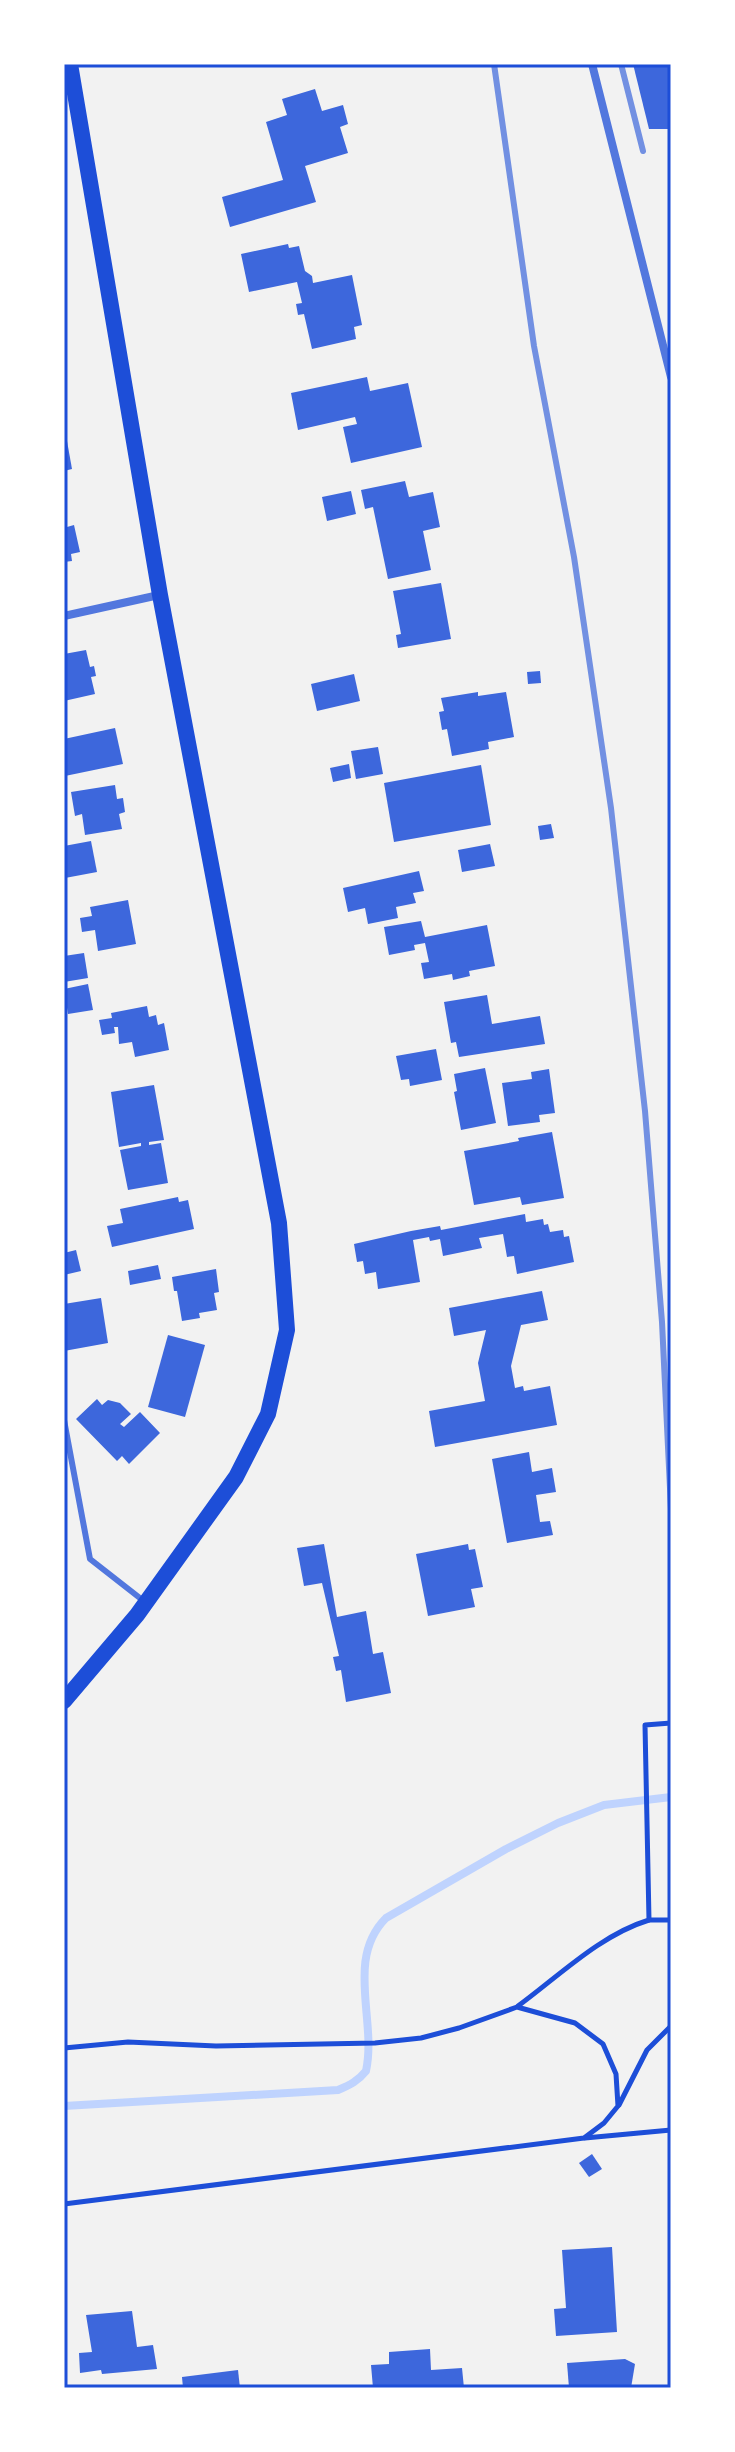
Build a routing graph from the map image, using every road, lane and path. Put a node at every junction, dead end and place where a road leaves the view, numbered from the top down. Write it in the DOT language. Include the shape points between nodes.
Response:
graph roads {
  1 [pos="70,64"];
  2 [pos="592,64"];
  3 [pos="671,377"];
  4 [pos="160,595"];
  5 [pos="64,616"];
  6 [pos="64,1420"];
  7 [pos="146,1603"];
  8 [pos="64,1701"];
  9 [pos="671,1723"];
  10 [pos="649,1920"];
  11 [pos="671,1920"];
  12 [pos="517,2007"];
  13 [pos="671,2026"];
  14 [pos="64,2048"];
  15 [pos="618,2106"];
  16 [pos="671,2130"];
  17 [pos="584,2138"];
  18 [pos="64,2204"];
  1 -- 4 [label="main road"];
  2 -- 3 [label="street"];
  4 -- 5 [label="street"];
  4 -- 7 [label="main road" via="279,1223 287,1330 268,1414 236,1477"];
  6 -- 7 [label="lane" via="90,1559"];
  7 -- 8 [label="main road"];
  9 -- 10 [label="path" via="645,1725"];
  10 -- 11 [label="path"];
  10 -- 12 [label="path" via="609,1938"];
  12 -- 14 [label="path" via="421,2038 375,2043 128,2042"];
  12 -- 15 [label="path" via="575,2023 603,2044 616,2074"];
  13 -- 15 [label="path" via="647,2050"];
  15 -- 17 [label="path"];
  16 -- 17 [label="path"];
  17 -- 18 [label="path"];
}
